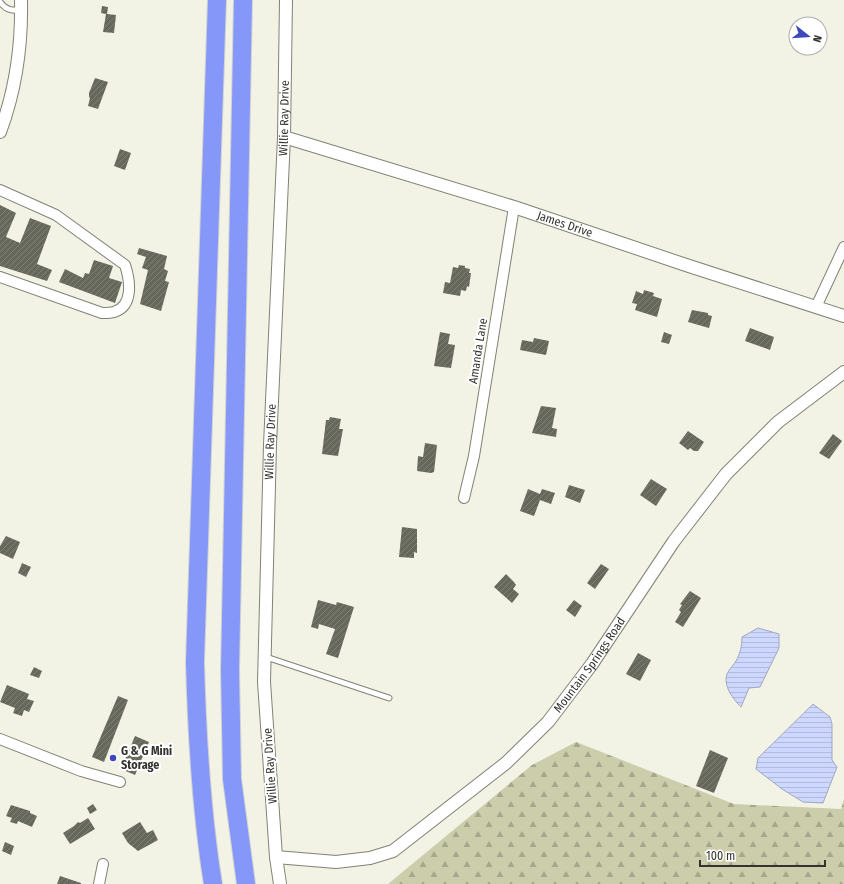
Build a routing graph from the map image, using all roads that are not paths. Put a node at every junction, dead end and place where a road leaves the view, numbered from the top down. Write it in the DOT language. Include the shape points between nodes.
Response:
graph roads {
  1 [pos="217,0"];
  2 [pos="243,0"];
  3 [pos="286,0"];
  4 [pos="0,2"];
  5 [pos="21,5"];
  6 [pos="0,132"];
  7 [pos="284,137"];
  8 [pos="0,190"];
  9 [pos="514,207"];
  10 [pos="844,247"];
  11 [pos="0,277"];
  12 [pos="816,307"];
  13 [pos="844,316"];
  14 [pos="844,372"];
  15 [pos="464,498"];
  16 [pos="265,656"];
  17 [pos="389,698"];
  18 [pos="1,741"];
  19 [pos="120,782"];
  20 [pos="276,858"];
  21 [pos="103,864"];
  22 [pos="99,884"];
  23 [pos="213,884"];
  24 [pos="246,884"];
  25 [pos="280,884"];
  1 -- 23 [label="highway" via="195,662 204,828"];
  2 -- 24 [label="highway" via="230,670 232,779"];
  3 -- 7 [label="street, Willie Ray Drive"];
  4 -- 5 [label="lane" via="13,11"];
  5 -- 6 [label="street" via="18,64 9,106"];
  7 -- 9 [label="street, James Drive"];
  7 -- 16 [label="street, Willie Ray Drive" via="270,445"];
  8 -- 11 [label="street" via="56,215 125,265 129,275 130,291 124,306 114,312 102,313"];
  9 -- 12 [label="street, James Drive"];
  9 -- 15 [label="street, Amanda Lane" via="474,456"];
  10 -- 12 [label="street"];
  12 -- 13 [label="street, James Drive"];
  14 -- 20 [label="street, Mountain Springs Road" via="778,422 726,474 674,541 588,669 548,722 506,763 394,851 370,858 336,862"];
  16 -- 17 [label="lane"];
  16 -- 20 [label="street, Willie Ray Drive" via="264,682"];
  18 -- 19 [label="street" via="81,771"];
  20 -- 25 [label="street, Willie Ray Drive"];
  21 -- 22 [label="street"];
}
